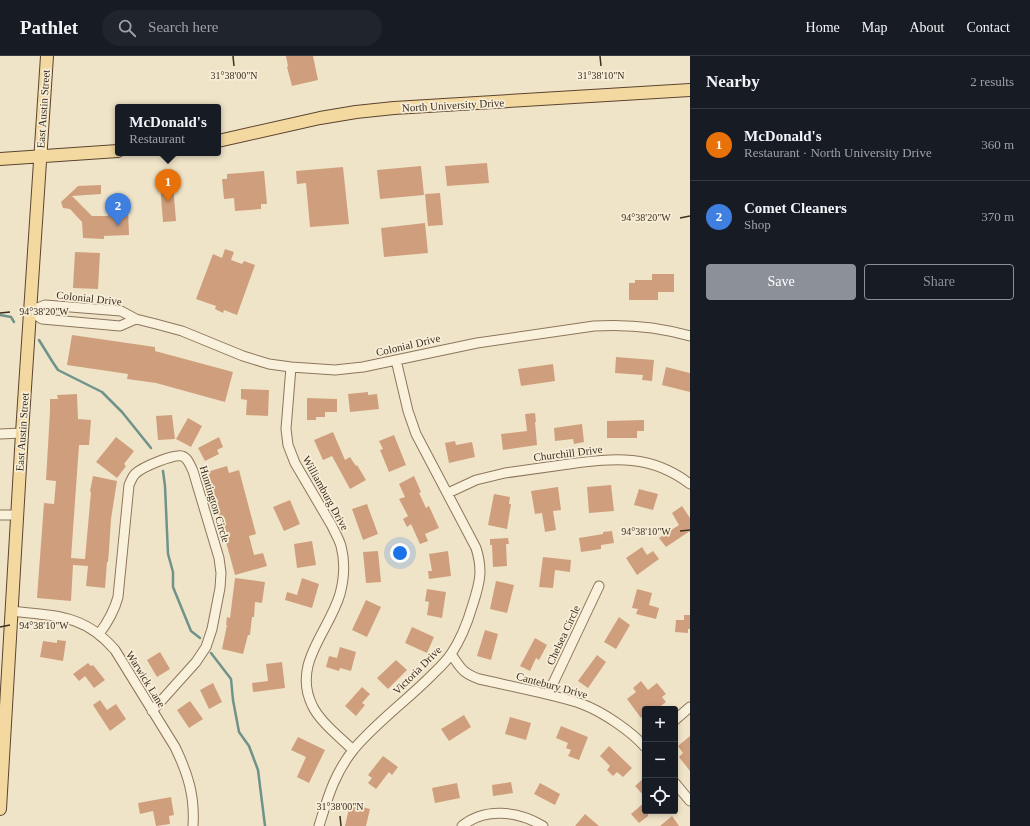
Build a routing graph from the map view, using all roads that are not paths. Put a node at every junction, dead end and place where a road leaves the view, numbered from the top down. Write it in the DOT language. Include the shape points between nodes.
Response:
graph roads {
  1 [pos="47,56"];
  2 [pos="690,90"];
  3 [pos="221,140"];
  4 [pos="115,151"];
  5 [pos="40,157"];
  6 [pos="0,159"];
  7 [pos="30,311"];
  8 [pos="136,319"];
  9 [pos="690,336"];
  10 [pos="396,360"];
  11 [pos="291,367"];
  12 [pos="22,433"];
  13 [pos="0,434"];
  14 [pos="690,484"];
  15 [pos="448,494"];
  16 [pos="17,514"];
  17 [pos="0,515"];
  18 [pos="599,586"];
  19 [pos="11,611"];
  20 [pos="99,634"];
  21 [pos="451,654"];
  22 [pos="548,694"];
  23 [pos="690,707"];
  24 [pos="152,711"];
  25 [pos="678,717"];
  26 [pos="642,743"];
  27 [pos="353,750"];
  28 [pos="678,787"];
  29 [pos="690,801"];
  30 [pos="0,809"];
  31 [pos="193,826"];
  32 [pos="319,826"];
  33 [pos="462,826"];
  34 [pos="543,826"];
  1 -- 5 [label="main road, East Austin Street"];
  2 -- 3 [label="main road, North University Drive" via="356,112"];
  4 -- 5 [label="main road"];
  5 -- 6 [label="main road"];
  5 -- 7 [label="main road, East Austin Street"];
  7 -- 8 [label="street, Colonial Drive" via="51,305 121,311"];
  7 -- 8 [label="street, Colonial Drive" via="42,319 120,326"];
  7 -- 12 [label="main road, East Austin Street"];
  8 -- 11 [label="street, Colonial Drive" via="182,331 256,360"];
  9 -- 10 [label="street, Colonial Drive" via="640,327 594,326 477,342"];
  10 -- 11 [label="street, Colonial Drive" via="350,369"];
  10 -- 15 [label="street, Victoria Drive" via="412,423"];
  11 -- 27 [label="street, Williamburg Drive" via="286,429 288,445 295,463 341,546 343,570 336,605 308,662 307,688 312,706 317,713"];
  12 -- 13 [label="street"];
  12 -- 16 [label="main road, East Austin Street"];
  14 -- 15 [label="street, Churchill Drive" via="675,473 648,463 637,460 612,460 493,476 476,480"];
  15 -- 21 [label="street, Victoria Drive" via="476,548 480,570 479,583 468,620"];
  16 -- 17 [label="street"];
  16 -- 19 [label="main road, East Austin Street"];
  18 -- 22 [label="street, Chelsea Circle"];
  19 -- 20 [label="street, Warwick Lane" via="66,618"];
  19 -- 30 [label="main road, East Austin Street"];
  20 -- 24 [label="street, Warwick Lane" via="115,650"];
  20 -- 24 [label="street, Huntington Circle" via="113,612 118,597 129,485 132,478 148,466 173,456 182,456 193,471 219,558 220,588 212,629 202,654"];
  21 -- 22 [label="street, Cantebury Drive" via="470,676"];
  21 -- 27 [label="street, Victoria Drive"];
  22 -- 26 [label="street, Cantebury Drive" via="597,711"];
  23 -- 25 [label="street"];
  24 -- 31 [label="street, Warwick Lane" via="175,747 186,771 192,794"];
  27 -- 32 [label="street, Victoria Drive" via="335,778"];
  28 -- 29 [label="street"];
  33 -- 34 [label="street" via="472,819 504,813 523,816"];
}
